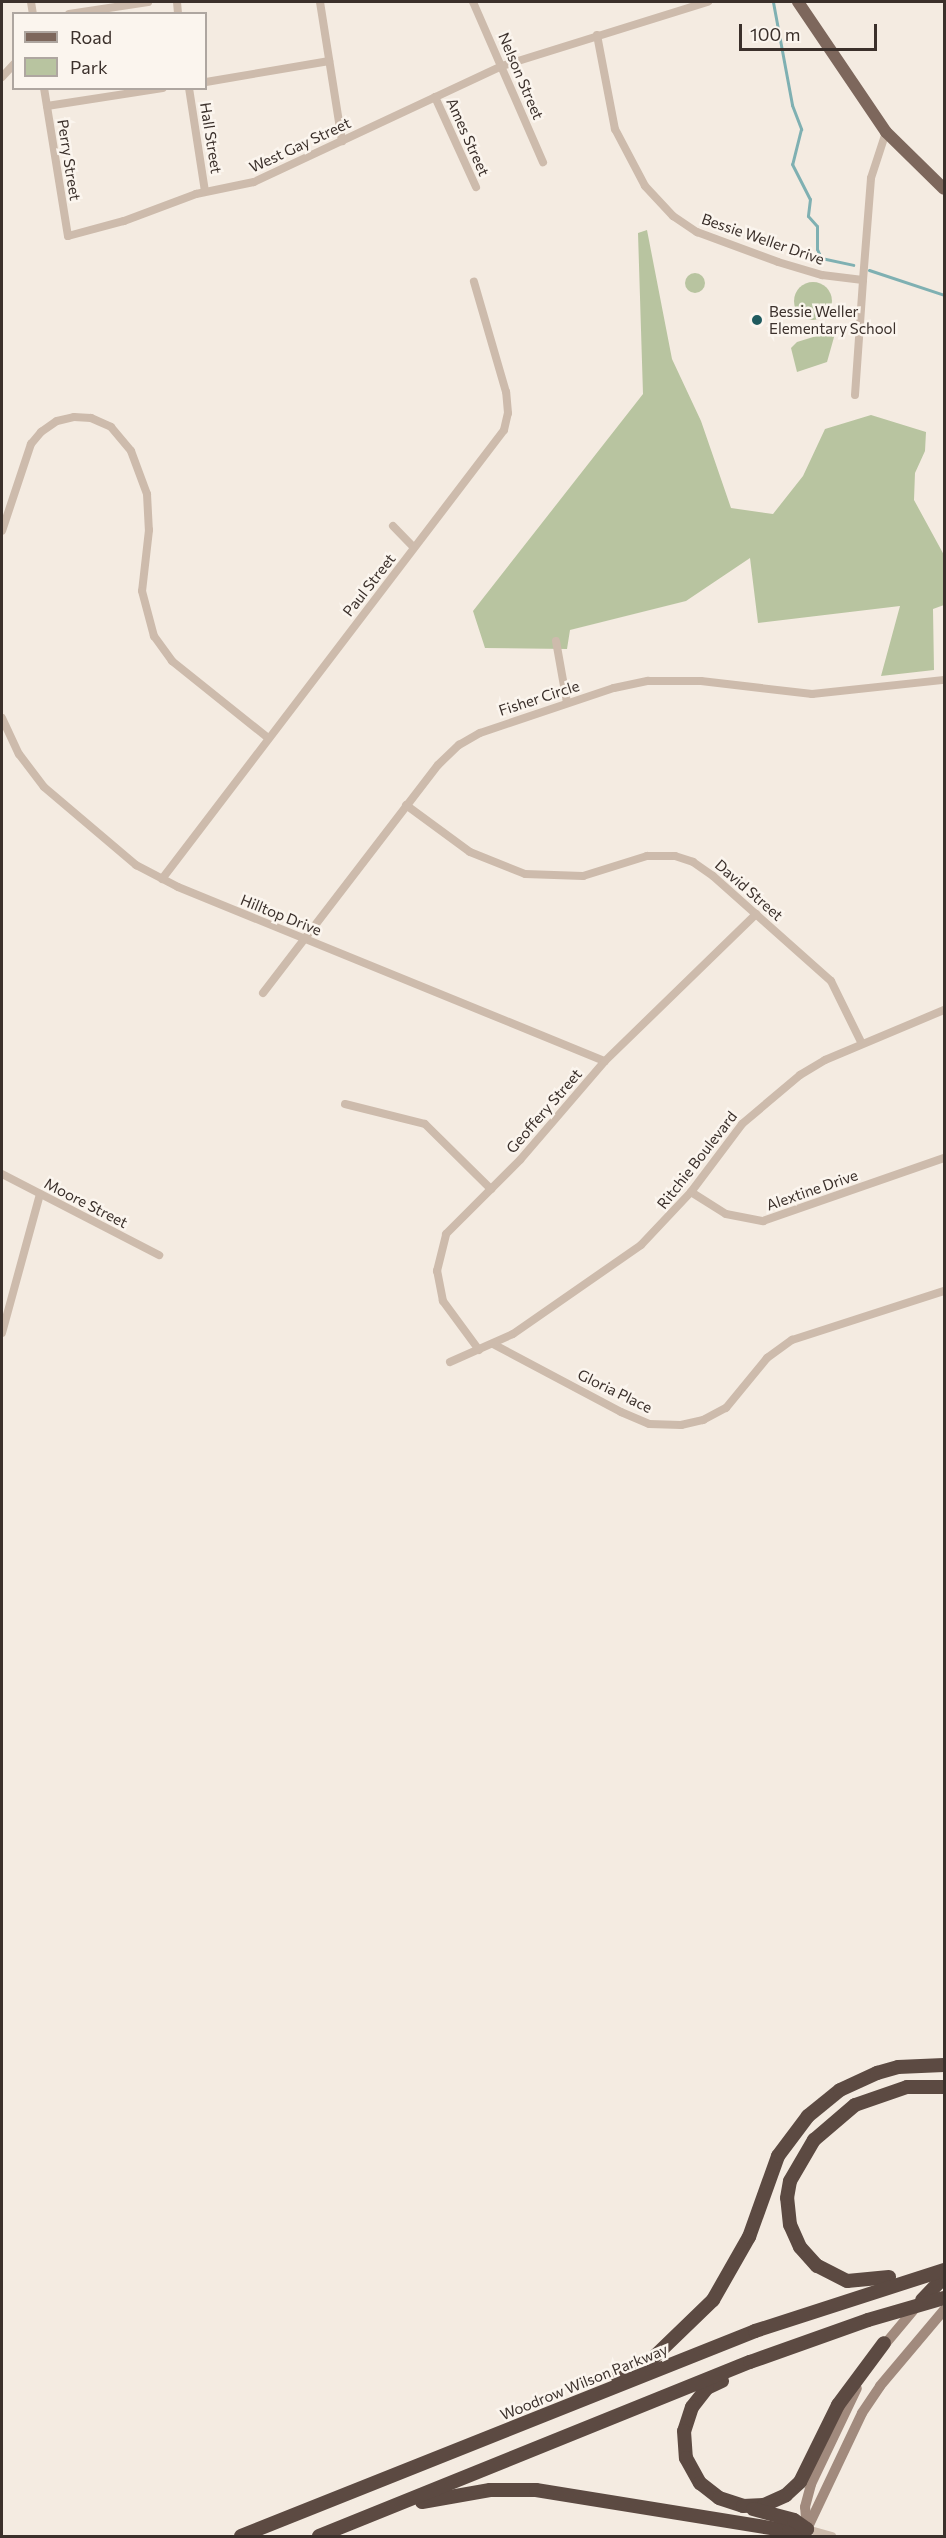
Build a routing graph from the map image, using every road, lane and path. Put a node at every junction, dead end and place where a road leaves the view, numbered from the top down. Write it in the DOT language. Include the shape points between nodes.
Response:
graph roads {
  1 [pos="148,2"];
  2 [pos="320,2"];
  3 [pos="473,2"];
  4 [pos="708,2"];
  5 [pos="798,2"];
  6 [pos="82,12"];
  7 [pos="597,35"];
  8 [pos="330,61"];
  9 [pos="502,66"];
  10 [pos="207,82"];
  11 [pos="45,90"];
  12 [pos="150,90"];
  13 [pos="189,90"];
  14 [pos="435,97"];
  15 [pos="47,106"];
  16 [pos="886,132"];
  17 [pos="342,141"];
  18 [pos="543,162"];
  19 [pos="476,187"];
  20 [pos="945,189"];
  21 [pos="205,192"];
  22 [pos="68,236"];
  23 [pos="863,280"];
  24 [pos="474,282"];
  25 [pos="855,395"];
  26 [pos="393,526"];
  27 [pos="2,531"];
  28 [pos="414,548"];
  29 [pos="556,641"];
  30 [pos="943,683"];
  31 [pos="567,703"];
  32 [pos="2,718"];
  33 [pos="268,738"];
  34 [pos="406,806"];
  35 [pos="162,879"];
  36 [pos="756,914"];
  37 [pos="305,939"];
  38 [pos="263,993"];
  39 [pos="945,1010"];
  40 [pos="862,1044"];
  41 [pos="605,1061"];
  42 [pos="345,1104"];
  43 [pos="945,1158"];
  44 [pos="2,1174"];
  45 [pos="491,1189"];
  46 [pos="692,1192"];
  47 [pos="40,1194"];
  48 [pos="159,1255"];
  49 [pos="945,1291"];
  50 [pos="3,1334"];
  51 [pos="493,1344"];
  52 [pos="479,1350"];
  53 [pos="450,1362"];
  54 [pos="945,2065"];
  55 [pos="945,2088"];
  56 [pos="945,2269"];
  57 [pos="913,2275"];
  58 [pos="945,2278"];
  59 [pos="945,2298"];
  60 [pos="922,2300"];
  61 [pos="945,2310"];
  62 [pos="846,2327"];
  63 [pos="884,2343"];
  64 [pos="497,2434"];
  65 [pos="743,2506"];
  66 [pos="807,2529"];
  67 [pos="324,2534"];
  68 [pos="241,2536"];
  69 [pos="832,2536"];
  1 -- 6 [label="street"];
  2 -- 8 [label="street"];
  3 -- 9 [label="street, Nelson Street"];
  4 -- 7 [label="street, West Gay Street"];
  5 -- 16 [label="main road"];
  7 -- 9 [label="street, West Gay Street"];
  7 -- 23 [label="street, Bessie Weller Drive" via="619,140 636,174 665,209 707,237 822,275"];
  8 -- 10 [label="street"];
  8 -- 17 [label="street"];
  9 -- 14 [label="street, West Gay Street"];
  9 -- 18 [label="street, Nelson Street"];
  11 -- 15 [label="street, Perry Street"];
  12 -- 15 [label="street"];
  13 -- 21 [label="street, Hall Street"];
  14 -- 17 [label="street, West Gay Street"];
  14 -- 19 [label="street, Ames Street"];
  15 -- 22 [label="street, Perry Street"];
  16 -- 20 [label="main road"];
  16 -- 23 [label="street" via="871,178"];
  17 -- 21 [label="street, West Gay Street" via="254,182"];
  21 -- 22 [label="street, West Gay Street"];
  23 -- 25 [label="street"];
  24 -- 28 [label="street, Paul Street" via="506,392 507,422"];
  26 -- 28 [label="street"];
  27 -- 33 [label="street" via="31,444 41,432 57,421 81,417 115,429 134,457 147,494 149,530 142,591 151,630 172,661"];
  28 -- 33 [label="street, Paul Street"];
  29 -- 31 [label="street"];
  30 -- 31 [label="street, Fisher Circle" via="812,694 668,680 619,687"];
  31 -- 34 [label="street, Fisher Circle" via="469,738 438,765"];
  32 -- 35 [label="street, Hilltop Drive" via="24,761 53,797 136,865"];
  33 -- 35 [label="street, Paul Street"];
  34 -- 36 [label="street, David Street" via="470,852 525,874 574,877 647,856 684,859 714,876"];
  34 -- 37 [label="street, Fisher Circle"];
  35 -- 37 [label="street, Hilltop Drive"];
  36 -- 40 [label="street, David Street" via="831,981"];
  36 -- 41 [label="street, Geoffery Street"];
  37 -- 38 [label="street, Fisher Circle"];
  37 -- 41 [label="street, Hilltop Drive"];
  39 -- 40 [label="street, Ritchie Boulevard"];
  40 -- 46 [label="street, Ritchie Boulevard" via="813,1067 768,1099 728,1139"];
  41 -- 45 [label="street, Geoffery Street"];
  42 -- 45 [label="street" via="425,1124"];
  43 -- 46 [label="street, Alextine Drive" via="763,1221 726,1214"];
  44 -- 47 [label="street, Moore Street"];
  45 -- 52 [label="street, Geoffery Street" via="452,1225 438,1258 443,1301"];
  46 -- 51 [label="street, Ritchie Boulevard" via="641,1245"];
  47 -- 48 [label="street, Moore Street"];
  47 -- 50 [label="street"];
  49 -- 51 [label="street, Gloria Place" via="792,1340 769,1356 726,1408 703,1420 681,1425 650,1424 621,1412"];
  51 -- 52 [label="street, Ritchie Boulevard"];
  52 -- 53 [label="street, Ritchie Boulevard"];
  54 -- 64 [label="highway" via="898,2067 877,2073 840,2090 813,2111 778,2156 738,2260 697,2319 634,2369 548,2406"];
  55 -- 57 [label="highway" via="907,2087 873,2097 829,2124 795,2169 787,2198 795,2238 826,2273 860,2283"];
  56 -- 57 [label="highway"];
  57 -- 64 [label="highway, Woodrow Wilson Parkway" via="755,2331"];
  58 -- 60 [label="highway"];
  59 -- 62 [label="highway, bridge"];
  60 -- 63 [label="main road"];
  61 -- 66 [label="main road" via="862,2413"];
  62 -- 65 [label="highway" via="707,2388 692,2407 684,2432 688,2464 709,2491"];
  62 -- 67 [label="highway"];
  63 -- 65 [label="highway" via="838,2405 800,2482 775,2501"];
  63 -- 66 [label="main road" via="823,2453 805,2507"];
  64 -- 68 [label="highway, Woodrow Wilson Parkway"];
  65 -- 66 [label="highway" via="794,2520"];
  66 -- 67 [label="highway" via="789,2530 574,2494 510,2489 428,2500"];
  66 -- 69 [label="street"];
}
